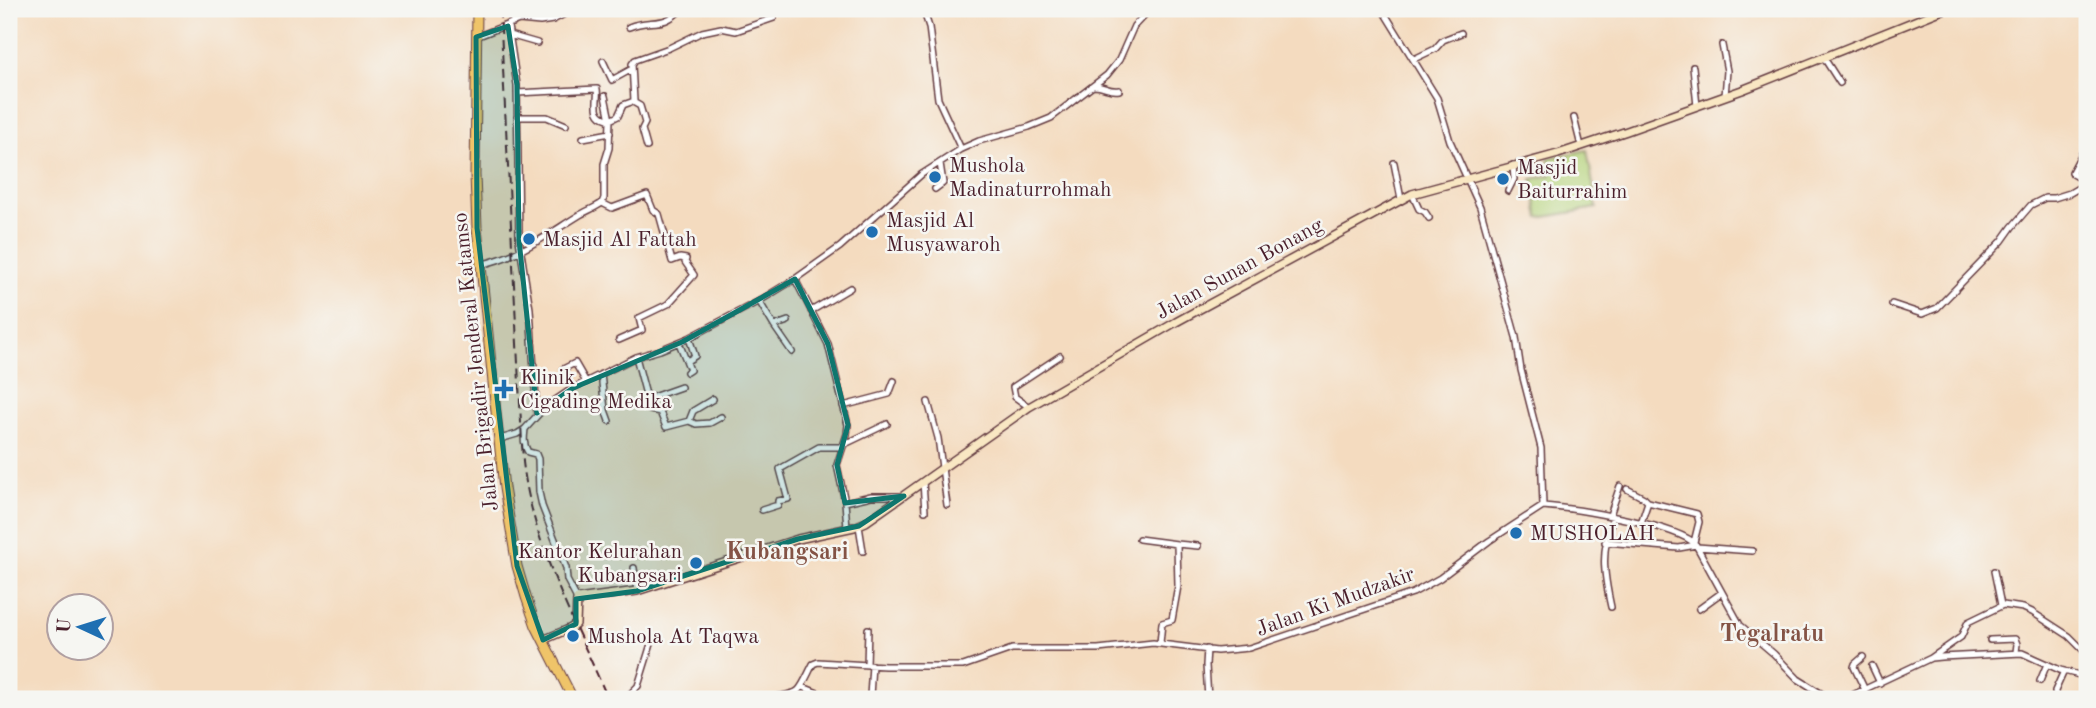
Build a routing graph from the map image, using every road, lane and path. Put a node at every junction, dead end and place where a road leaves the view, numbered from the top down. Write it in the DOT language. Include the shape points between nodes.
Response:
graph roads {
  1 [pos="477,9"];
  2 [pos="512,9"];
  3 [pos="574,9"];
  4 [pos="681,9"];
  5 [pos="774,9"];
  6 [pos="922,9"];
  7 [pos="1150,9"];
  8 [pos="1382,9"];
  9 [pos="1945,9"];
  10 [pos="511,24"];
  11 [pos="629,27"];
  12 [pos="1461,33"];
  13 [pos="509,35"];
  14 [pos="476,37"];
  15 [pos="537,43"];
  16 [pos="1722,45"];
  17 [pos="1824,58"];
  18 [pos="1414,59"];
  19 [pos="603,61"];
  20 [pos="1693,67"];
  21 [pos="632,69"];
  22 [pos="1840,83"];
  23 [pos="1094,86"];
  24 [pos="1119,90"];
  25 [pos="517,93"];
  26 [pos="605,96"];
  27 [pos="1725,96"];
  28 [pos="633,102"];
  29 [pos="1697,106"];
  30 [pos="2087,108"];
  31 [pos="517,117"];
  32 [pos="1574,118"];
  33 [pos="609,119"];
  34 [pos="2087,123"];
  35 [pos="566,125"];
  36 [pos="610,133"];
  37 [pos="583,138"];
  38 [pos="1581,146"];
  39 [pos="2086,146"];
  40 [pos="648,148"];
  41 [pos="961,149"];
  42 [pos="940,163"];
  43 [pos="1394,163"];
  44 [pos="1513,165"];
  45 [pos="1467,178"];
  46 [pos="2087,183"];
  47 [pos="935,189"];
  48 [pos="1508,191"];
  49 [pos="1412,194"];
  50 [pos="1401,199"];
  51 [pos="602,203"];
  52 [pos="1429,218"];
  53 [pos="520,251"];
  54 [pos="480,265"];
  55 [pos="795,279"];
  56 [pos="850,288"];
  57 [pos="759,301"];
  58 [pos="1892,304"];
  59 [pos="811,311"];
  60 [pos="788,321"];
  61 [pos="774,326"];
  62 [pos="689,338"];
  63 [pos="619,340"];
  64 [pos="679,343"];
  65 [pos="792,352"];
  66 [pos="1060,356"];
  67 [pos="636,357"];
  68 [pos="687,361"];
  69 [pos="563,369"];
  70 [pos="687,372"];
  71 [pos="601,374"];
  72 [pos="586,382"];
  73 [pos="894,382"];
  74 [pos="681,387"];
  75 [pos="647,399"];
  76 [pos="713,399"];
  77 [pos="928,402"];
  78 [pos="843,406"];
  79 [pos="1029,407"];
  80 [pos="537,415"];
  81 [pos="721,417"];
  82 [pos="609,421"];
  83 [pos="689,421"];
  84 [pos="887,424"];
  85 [pos="525,429"];
  86 [pos="500,439"];
  87 [pos="842,446"];
  88 [pos="942,470"];
  89 [pos="923,482"];
  90 [pos="1620,486"];
  91 [pos="1627,489"];
  92 [pos="904,496"];
  93 [pos="845,502"];
  94 [pos="1648,502"];
  95 [pos="947,505"];
  96 [pos="1543,506"];
  97 [pos="762,510"];
  98 [pos="925,511"];
  99 [pos="1612,516"];
  100 [pos="1641,523"];
  101 [pos="859,526"];
  102 [pos="847,528"];
  103 [pos="1139,539"];
  104 [pos="1605,542"];
  105 [pos="1177,544"];
  106 [pos="1696,544"];
  107 [pos="1198,546"];
  108 [pos="863,551"];
  109 [pos="1752,551"];
  110 [pos="634,568"];
  111 [pos="1994,570"];
  112 [pos="638,590"];
  113 [pos="1721,593"];
  114 [pos="576,599"];
  115 [pos="2001,605"];
  116 [pos="1611,607"];
  117 [pos="1699,609"];
  118 [pos="868,629"];
  119 [pos="543,640"];
  120 [pos="1990,640"];
  121 [pos="651,643"];
  122 [pos="1160,643"];
  123 [pos="1207,649"];
  124 [pos="2016,652"];
  125 [pos="1863,657"];
  126 [pos="1931,658"];
  127 [pos="2047,664"];
  128 [pos="869,665"];
  129 [pos="1872,666"];
  130 [pos="2064,671"];
  131 [pos="2085,676"];
  132 [pos="2040,681"];
  133 [pos="1880,683"];
  134 [pos="803,687"];
  135 [pos="1865,690"];
  136 [pos="870,696"];
  137 [pos="573,699"];
  138 [pos="625,699"];
  139 [pos="767,699"];
  140 [pos="826,699"];
  141 [pos="1208,699"];
  142 [pos="1827,699"];
  143 [pos="1843,699"];
  144 [pos="2056,699"];
  1 -- 14 [label="highway, Jalan Brigadir Jenderal Katamso"];
  2 -- 10 [label="street"];
  3 -- 10 [label="street" via="553,20"];
  4 -- 11 [label="street" via="660,23"];
  5 -- 21 [label="street" via="773,20 736,31 702,32 635,60"];
  6 -- 41 [label="street" via="929,27 938,99"];
  7 -- 23 [label="street" via="1134,26 1119,60"];
  8 -- 18 [label="street"];
  9 -- 17 [label="street, Jalan Sunan Bonang"];
  10 -- 13 [label="street"];
  10 -- 14 [label="street"];
  12 -- 18 [label="street"];
  13 -- 15 [label="street"];
  13 -- 25 [label="street"];
  14 -- 54 [label="highway, Jalan Brigadir Jenderal Katamso"];
  16 -- 27 [label="street"];
  17 -- 22 [label="street"];
  17 -- 27 [label="street, Jalan Sunan Bonang"];
  18 -- 45 [label="street" via="1437,98"];
  19 -- 21 [label="street" via="612,79"];
  20 -- 29 [label="street"];
  21 -- 28 [label="street"];
  23 -- 24 [label="street"];
  23 -- 41 [label="street" via="1051,118"];
  25 -- 31 [label="street"];
  25 -- 33 [label="street" via="597,89 598,113"];
  26 -- 33 [label="street"];
  27 -- 29 [label="street, Jalan Sunan Bonang"];
  28 -- 33 [label="street"];
  28 -- 40 [label="street" via="643,116"];
  29 -- 38 [label="street, Jalan Sunan Bonang"];
  30 -- 34 [label="street"];
  31 -- 35 [label="street" via="547,117"];
  31 -- 53 [label="street"];
  32 -- 38 [label="street"];
  33 -- 36 [label="street"];
  36 -- 37 [label="street"];
  36 -- 51 [label="street"];
  38 -- 44 [label="street, Jalan Sunan Bonang"];
  39 -- 46 [label="street" via="2072,173"];
  41 -- 42 [label="street"];
  42 -- 47 [label="street" via="943,183"];
  42 -- 55 [label="street" via="841,247"];
  43 -- 50 [label="street"];
  44 -- 45 [label="street, Jalan Sunan Bonang"];
  44 -- 48 [label="street" via="1514,179"];
  45 -- 49 [label="street, Jalan Sunan Bonang"];
  45 -- 96 [label="street" via="1483,217 1516,337 1541,448"];
  46 -- 58 [label="street" via="2031,205 1937,308 1922,314"];
  49 -- 50 [label="street, Jalan Sunan Bonang"];
  49 -- 52 [label="street"];
  50 -- 79 [label="street, Jalan Sunan Bonang"];
  51 -- 53 [label="street"];
  51 -- 63 [label="street" via="612,208 648,196 659,214 672,261 686,259 694,275 668,304 639,318 642,330"];
  53 -- 54 [label="street"];
  53 -- 80 [label="street" via="530,309"];
  54 -- 86 [label="highway, Jalan Brigadir Jenderal Katamso"];
  55 -- 57 [label="street"];
  55 -- 59 [label="street"];
  56 -- 59 [label="street"];
  57 -- 61 [label="street"];
  57 -- 62 [label="street"];
  59 -- 78 [label="street" via="828,344"];
  60 -- 61 [label="street"];
  61 -- 65 [label="street"];
  62 -- 64 [label="street"];
  62 -- 68 [label="street" via="695,356"];
  64 -- 67 [label="street"];
  64 -- 68 [label="street"];
  66 -- 79 [label="street" via="1013,387 1015,397"];
  67 -- 71 [label="street"];
  67 -- 75 [label="street"];
  68 -- 70 [label="street"];
  69 -- 72 [label="street" via="576,363"];
  71 -- 72 [label="street"];
  71 -- 82 [label="street"];
  72 -- 80 [label="street"];
  73 -- 78 [label="street" via="888,394"];
  74 -- 75 [label="street"];
  75 -- 83 [label="street" via="650,410 660,412 666,427"];
  76 -- 83 [label="street" via="694,411"];
  77 -- 88 [label="street"];
  78 -- 87 [label="street" via="848,429"];
  79 -- 88 [label="street, Jalan Sunan Bonang"];
  80 -- 85 [label="street"];
  81 -- 83 [label="street" via="710,423"];
  84 -- 87 [label="street"];
  85 -- 86 [label="street"];
  85 -- 114 [label="street" via="526,449 538,459 541,506"];
  86 -- 119 [label="highway, Jalan Brigadir Jenderal Katamso" via="517,566"];
  87 -- 93 [label="street" via="837,471"];
  87 -- 97 [label="street" via="819,447 781,468 788,499"];
  88 -- 89 [label="street, Jalan Sunan Bonang"];
  88 -- 95 [label="street"];
  89 -- 92 [label="street, Jalan Sunan Bonang"];
  89 -- 98 [label="street"];
  90 -- 99 [label="street"];
  91 -- 94 [label="street"];
  92 -- 93 [label="street"];
  92 -- 101 [label="street, Jalan Sunan Bonang"];
  93 -- 102 [label="street"];
  94 -- 100 [label="street"];
  94 -- 106 [label="street" via="1697,514"];
  96 -- 99 [label="street"];
  96 -- 123 [label="street, Jalan Ki Mudzakir" via="1413,593 1249,648"];
  99 -- 100 [label="street"];
  99 -- 104 [label="street"];
  100 -- 106 [label="street"];
  101 -- 102 [label="street, Jalan Sunan Bonang"];
  101 -- 108 [label="street"];
  102 -- 112 [label="street, Jalan Sunan Bonang" via="799,538"];
  103 -- 105 [label="street"];
  104 -- 106 [label="street" via="1679,548"];
  104 -- 116 [label="street"];
  105 -- 107 [label="street"];
  105 -- 122 [label="street" via="1176,598 1172,620 1162,623"];
  106 -- 109 [label="street"];
  106 -- 113 [label="street"];
  110 -- 112 [label="street"];
  111 -- 115 [label="street"];
  112 -- 114 [label="street, Jalan Sunan Bonang"];
  113 -- 117 [label="street"];
  113 -- 142 [label="street" via="1745,630"];
  114 -- 119 [label="street" via="576,624"];
  115 -- 126 [label="street" via="1968,622 1961,637"];
  115 -- 131 [label="street" via="2026,609 2069,636 2087,656"];
  118 -- 128 [label="street"];
  119 -- 137 [label="highway, Jalan Brigadir Jenderal Katamso"];
  120 -- 124 [label="street" via="2015,639"];
  121 -- 138 [label="street" via="638,686"];
  122 -- 123 [label="street, Jalan Ki Mudzakir"];
  122 -- 128 [label="street, Jalan Ki Mudzakir" via="1012,649 963,666"];
  123 -- 141 [label="street"];
  124 -- 126 [label="street"];
  124 -- 127 [label="street"];
  125 -- 135 [label="street" via="1854,667"];
  126 -- 133 [label="street"];
  127 -- 130 [label="street"];
  127 -- 132 [label="street"];
  128 -- 134 [label="street, Jalan Ki Mudzakir" via="815,663"];
  128 -- 136 [label="street"];
  129 -- 133 [label="street"];
  130 -- 131 [label="street"];
  130 -- 144 [label="street"];
  133 -- 135 [label="street"];
  134 -- 139 [label="street" via="793,695"];
  134 -- 140 [label="street"];
  135 -- 143 [label="street"];
}
